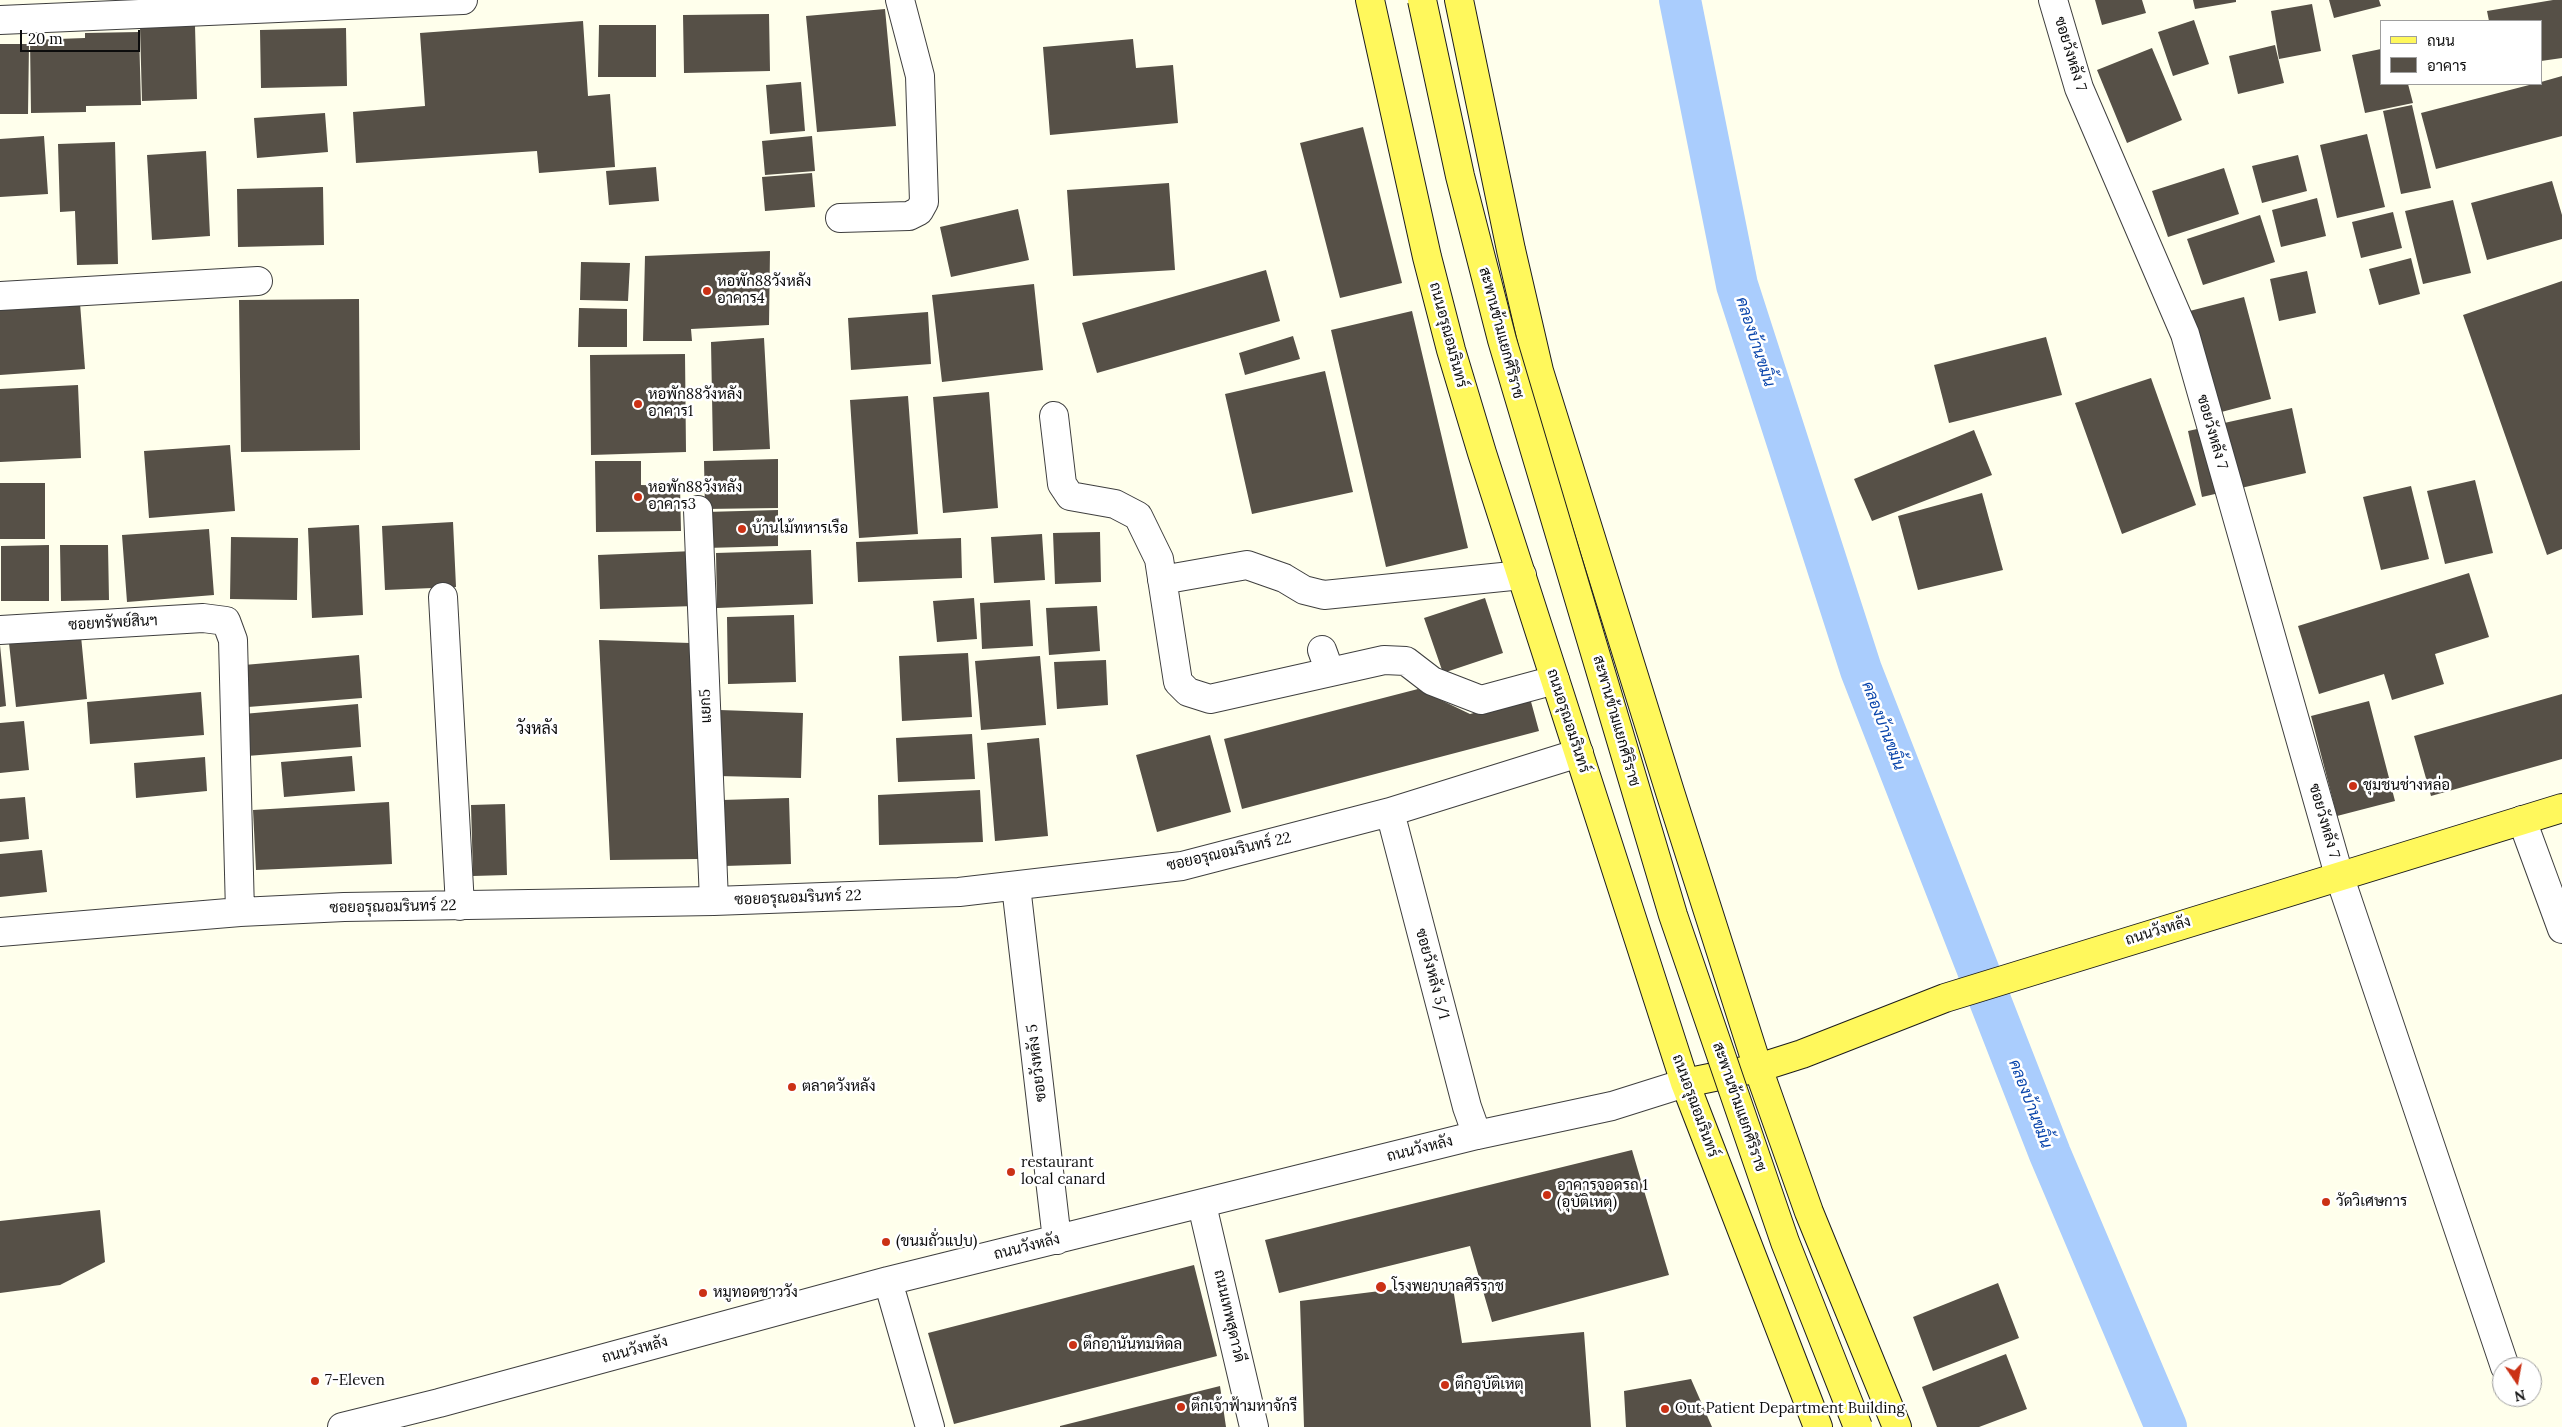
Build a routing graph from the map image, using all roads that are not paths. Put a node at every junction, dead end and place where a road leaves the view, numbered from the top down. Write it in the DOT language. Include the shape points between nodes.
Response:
graph roads {
  1 [pos="463,0"];
  2 [pos="900,0"];
  3 [pos="1370,0"];
  4 [pos="1422,0"];
  5 [pos="1459,0"];
  6 [pos="2053,0"];
  7 [pos="0,20"];
  8 [pos="840,218"];
  9 [pos="258,281"];
  10 [pos="0,296"];
  11 [pos="1054,416"];
  12 [pos="698,510"];
  13 [pos="1522,575"];
  14 [pos="1162,580"];
  15 [pos="443,597"];
  16 [pos="0,630"];
  17 [pos="1555,680"];
  18 [pos="1579,753"];
  19 [pos="2562,808"];
  20 [pos="1390,812"];
  21 [pos="2522,820"];
  22 [pos="2339,875"];
  23 [pos="1016,886"];
  24 [pos="714,901"];
  25 [pos="460,906"];
  26 [pos="240,912"];
  27 [pos="2562,929"];
  28 [pos="0,932"];
  29 [pos="1758,1068"];
  30 [pos="1685,1083"];
  31 [pos="1476,1135"];
  32 [pos="1202,1205"];
  33 [pos="1057,1240"];
  34 [pos="888,1281"];
  35 [pos="2502,1357"];
  36 [pos="342,1427"];
  37 [pos="930,1427"];
  38 [pos="1254,1427"];
  39 [pos="1818,1427"];
  40 [pos="1858,1427"];
  41 [pos="1897,1427"];
  1 -- 7 [label="street"];
  2 -- 8 [label="street" via="920,76 924,202 919,211 909,216"];
  3 -- 13 [label="main road, ถนนอรุณอมรินทร์" via="1450,350"];
  4 -- 40 [label="main road, สะพานข้ามแยกศิริราช, bridge" via="1460,176 1502,340 1673,915 1784,1242"];
  5 -- 29 [label="main road" via="1511,250 1540,371"];
  6 -- 22 [label="street, ซอยวังหลัง 7" via="2079,88 2185,334"];
  9 -- 10 [label="street"];
  11 -- 14 [label="street" via="1062,484 1070,496 1115,504 1138,516 1159,558"];
  12 -- 24 [label="street, แยก5"];
  13 -- 14 [label="street" via="1324,595 1304,590 1284,578 1247,565"];
  13 -- 17 [label="main road, ถนนอรุณอมรินทร์"];
  14 -- 17 [label="street" via="1178,682 1188,692 1210,699 1326,661 1406,661 1432,681 1481,700"];
  15 -- 25 [label="street"];
  16 -- 26 [label="street, ซอยทรัพย์สินฯ" via="203,618 226,621 233,640"];
  17 -- 18 [label="main road, ถนนอรุณอมรินทร์"];
  18 -- 20 [label="street, ซอยอรุณอมรินทร์ 22"];
  18 -- 30 [label="main road, ถนนอรุณอมรินทร์"];
  19 -- 21 [label="main road, ถนนวังหลัง"];
  20 -- 23 [label="street, ซอยอรุณอมรินทร์ 22" via="1182,866"];
  20 -- 31 [label="street, ซอยวังหลัง 5/1"];
  21 -- 22 [label="main road, ถนนวังหลัง"];
  21 -- 27 [label="street"];
  22 -- 29 [label="main road, ถนนวังหลัง" via="1945,998"];
  22 -- 35 [label="street, ซอยวังหลัง 7"];
  23 -- 24 [label="street, ซอยอรุณอมรินทร์ 22" via="959,892"];
  23 -- 33 [label="street, ซอยวังหลัง 5"];
  24 -- 25 [label="street, ซอยอรุณอมรินทร์ 22"];
  25 -- 26 [label="street, ซอยอรุณอมรินทร์ 22"];
  26 -- 28 [label="street, ซอยอรุณอมรินทร์ 22"];
  29 -- 30 [label="main road, ถนนวังหลัง"];
  29 -- 41 [label="main road" via="1808,1212"];
  30 -- 31 [label="street, ถนนวังหลัง" via="1612,1106"];
  30 -- 39 [label="main road, ถนนอรุณอมรินทร์"];
  31 -- 32 [label="street, ถนนวังหลัง"];
  32 -- 33 [label="street, ถนนวังหลัง"];
  32 -- 38 [label="street, ถนนเทพสุดาวดี"];
  33 -- 34 [label="street, ถนนวังหลัง"];
  34 -- 36 [label="street, ถนนวังหลัง" via="438,1404"];
  34 -- 37 [label="street"];
}
